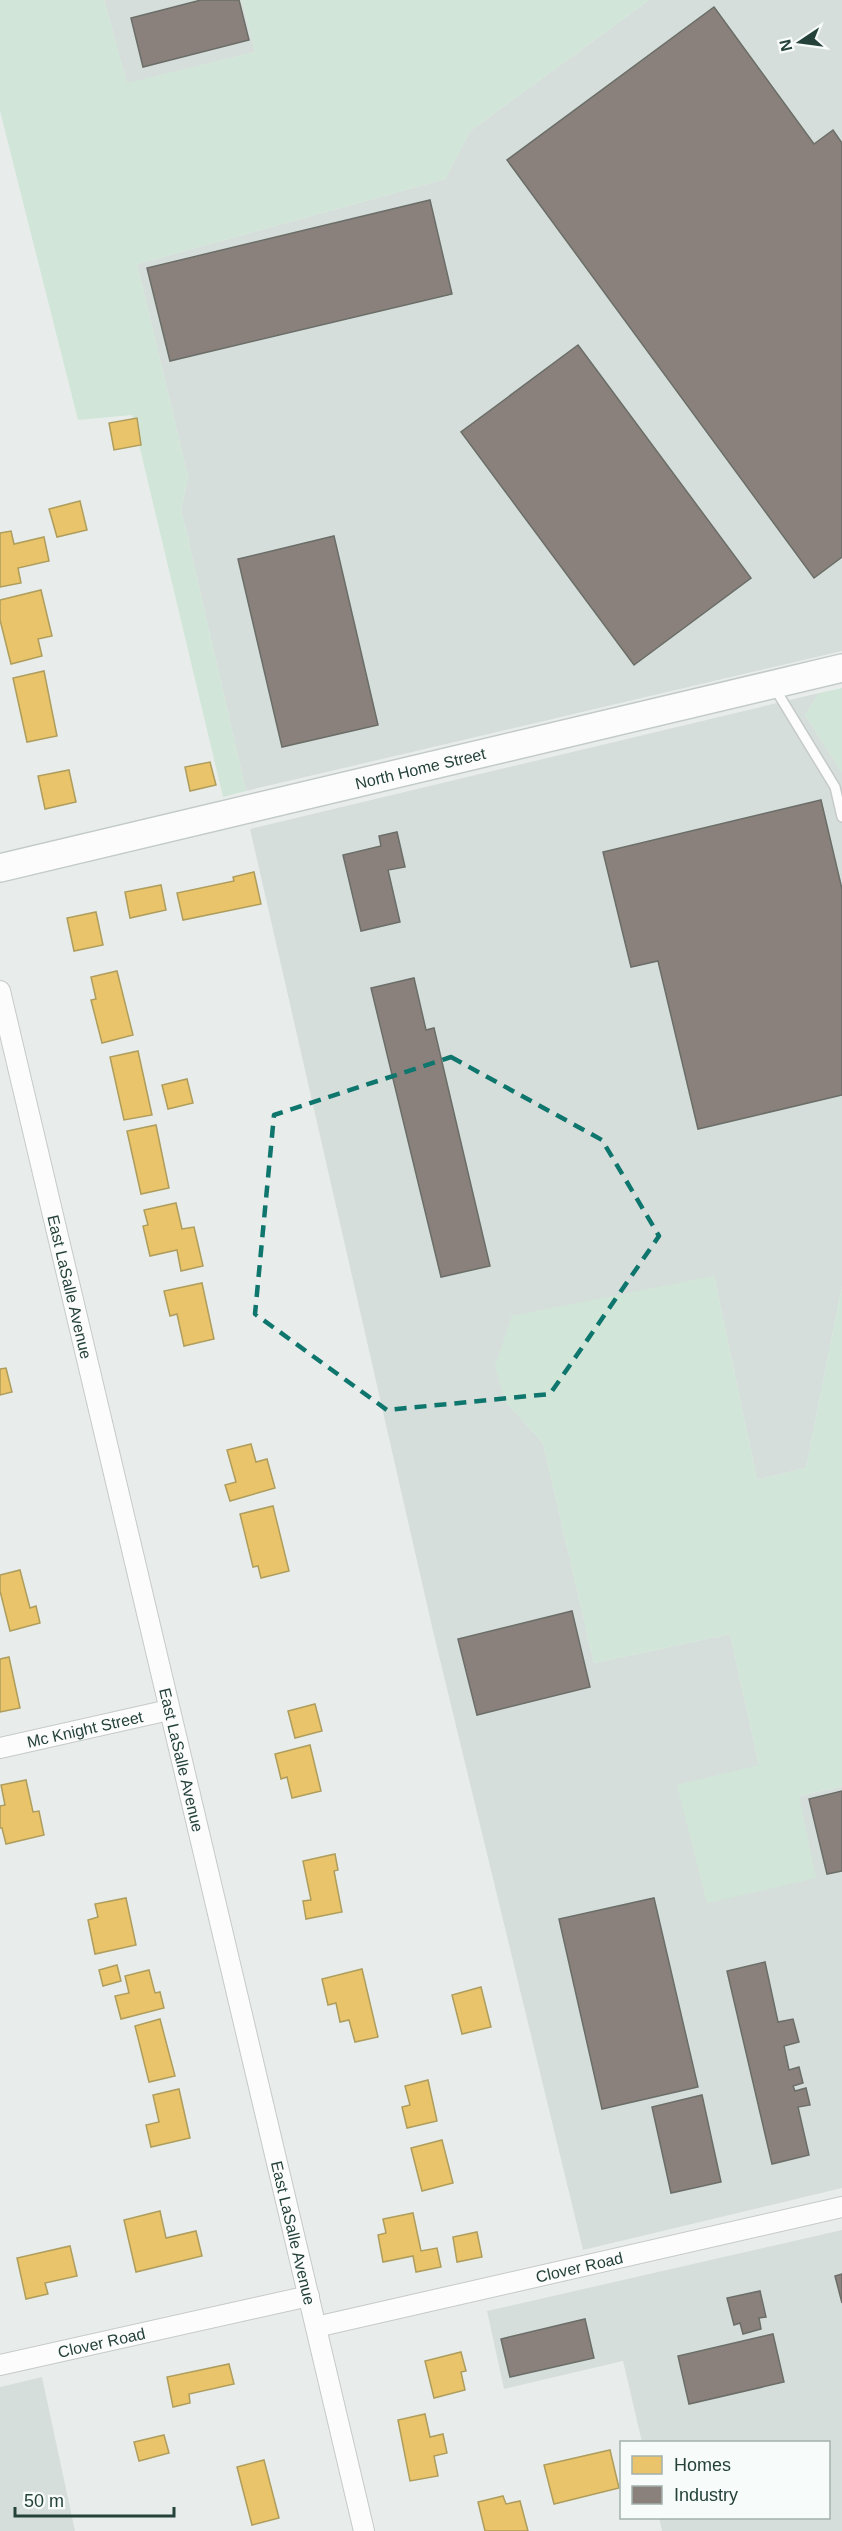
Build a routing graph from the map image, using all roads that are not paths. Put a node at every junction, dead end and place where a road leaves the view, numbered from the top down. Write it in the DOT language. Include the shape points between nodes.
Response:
graph roads {
  1 [pos="842,668"];
  2 [pos="773,685"];
  3 [pos="842,817"];
  4 [pos="0,868"];
  5 [pos="0,991"];
  6 [pos="169,1710"];
  7 [pos="0,1748"];
  8 [pos="842,2207"];
  9 [pos="309,2296"];
  10 [pos="316,2327"];
  11 [pos="0,2365"];
  12 [pos="364,2531"];
  1 -- 2 [label="street, North Home Street"];
  2 -- 3 [label="lane" via="835,787"];
  2 -- 4 [label="street, North Home Street"];
  5 -- 6 [label="street, East LaSalle Avenue"];
  6 -- 7 [label="street, Mc Knight Street"];
  6 -- 9 [label="street, East LaSalle Avenue"];
  8 -- 10 [label="street, Clover Road"];
  9 -- 10 [label="street, East LaSalle Avenue"];
  9 -- 11 [label="street, Clover Road"];
  10 -- 12 [label="street, East LaSalle Avenue"];
}
